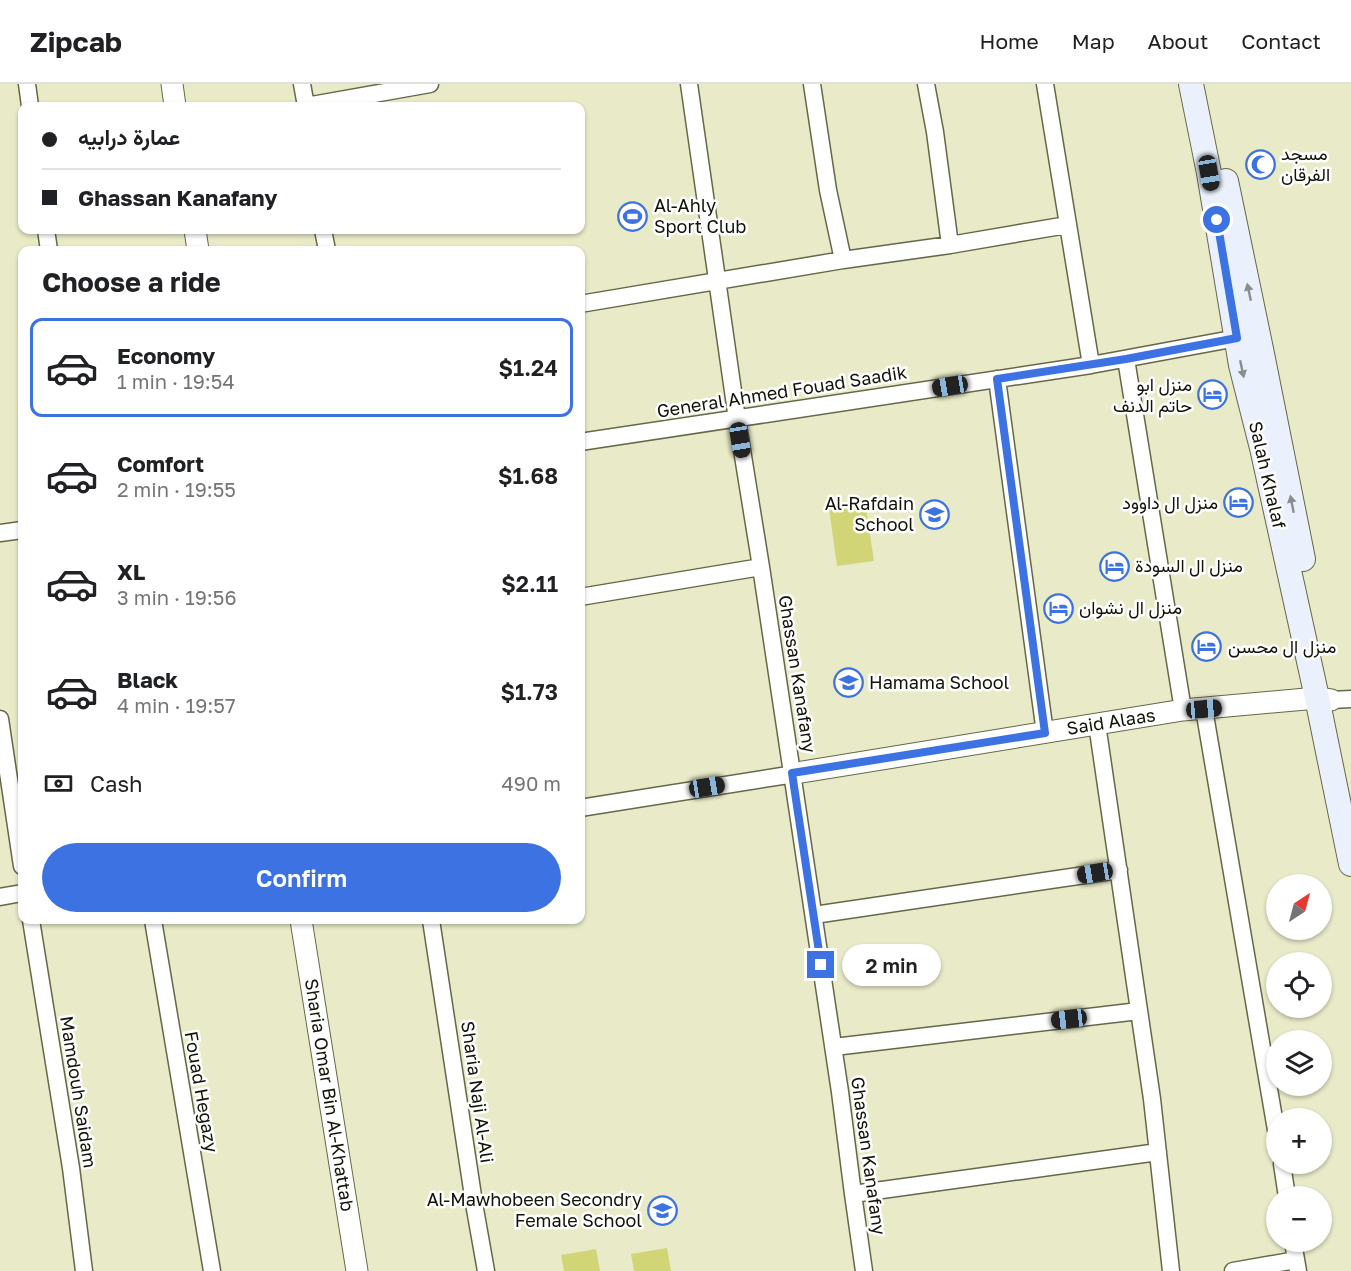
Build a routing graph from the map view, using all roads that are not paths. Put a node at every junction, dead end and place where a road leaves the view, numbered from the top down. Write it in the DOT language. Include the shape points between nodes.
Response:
graph roads {
  1 [pos="27,84"];
  2 [pos="172,84"];
  3 [pos="302,84"];
  4 [pos="430,84"];
  5 [pos="688,84"];
  6 [pos="812,84"];
  7 [pos="926,84"];
  8 [pos="1045,84"];
  9 [pos="1191,84"];
  10 [pos="1204,84"];
  11 [pos="29,102"];
  12 [pos="175,102"];
  13 [pos="305,102"];
  14 [pos="329,102"];
  15 [pos="1068,225"];
  16 [pos="950,245"];
  17 [pos="843,260"];
  18 [pos="716,282"];
  19 [pos="585,303"];
  20 [pos="1237,338"];
  21 [pos="1126,359"];
  22 [pos="1091,365"];
  23 [pos="997,379"];
  24 [pos="737,419"];
  25 [pos="585,441"];
  26 [pos="18,531"];
  27 [pos="0,533"];
  28 [pos="761,567"];
  29 [pos="585,596"];
  30 [pos="1333,699"];
  31 [pos="1194,710"];
  32 [pos="0,719"];
  33 [pos="1097,724"];
  34 [pos="1045,733"];
  35 [pos="797,773"];
  36 [pos="585,807"];
  37 [pos="1351,809"];
  38 [pos="18,839"];
  39 [pos="1351,864"];
  40 [pos="1119,870"];
  41 [pos="18,894"];
  42 [pos="0,897"];
  43 [pos="814,915"];
  44 [pos="32,924"];
  45 [pos="154,924"];
  46 [pos="302,924"];
  47 [pos="432,924"];
  48 [pos="1139,1011"];
  49 [pos="834,1047"];
  50 [pos="1272,1108"];
  51 [pos="1158,1152"];
  52 [pos="853,1194"];
  53 [pos="1297,1265"];
  54 [pos="84,1271"];
  55 [pos="212,1271"];
  56 [pos="357,1271"];
  57 [pos="486,1271"];
  58 [pos="864,1271"];
  59 [pos="1171,1271"];
  60 [pos="1233,1271"];
  1 -- 11 [label="street"];
  2 -- 12 [label="street"];
  3 -- 13 [label="street"];
  4 -- 14 [label="street"];
  5 -- 18 [label="street, Ghassan Kanafany"];
  6 -- 17 [label="street"];
  7 -- 16 [label="street"];
  8 -- 15 [label="street"];
  9 -- 20 [label="main road, Salah Khalaf"];
  30 -- 10 [label="main road, Salah Khalaf, one-way"];
  15 -- 16 [label="street"];
  15 -- 22 [label="street"];
  16 -- 17 [label="street"];
  17 -- 18 [label="street"];
  18 -- 19 [label="street"];
  18 -- 24 [label="street, Ghassan Kanafany"];
  20 -- 21 [label="street, General Ahmed Fouad Saadik"];
  20 -- 30 [label="main road, Salah Khalaf, one-way" via="1262,448"];
  21 -- 22 [label="street, General Ahmed Fouad Saadik"];
  21 -- 31 [label="street"];
  22 -- 23 [label="street, General Ahmed Fouad Saadik"];
  23 -- 24 [label="street, General Ahmed Fouad Saadik"];
  23 -- 34 [label="street"];
  24 -- 25 [label="street, General Ahmed Fouad Saadik"];
  24 -- 28 [label="street, Ghassan Kanafany"];
  26 -- 27 [label="street"];
  28 -- 29 [label="street"];
  28 -- 35 [label="street, Ghassan Kanafany"];
  30 -- 31 [label="street, Said Alaas"];
  30 -- 37 [label="main road, Salah Khalaf"];
  30 -- 39 [label="main road, Salah Khalaf"];
  31 -- 33 [label="street, Said Alaas"];
  31 -- 50 [label="street"];
  32 -- 38 [label="street"];
  33 -- 34 [label="street, Said Alaas"];
  33 -- 40 [label="street"];
  34 -- 35 [label="street, Said Alaas"];
  35 -- 36 [label="street"];
  35 -- 43 [label="street, Ghassan Kanafany"];
  40 -- 43 [label="street"];
  40 -- 48 [label="street"];
  41 -- 42 [label="street"];
  43 -- 49 [label="street, Ghassan Kanafany"];
  44 -- 54 [label="street, Mamdouh Saidam"];
  45 -- 55 [label="street, Fouad Hegazy"];
  46 -- 56 [label="street, Sharia Omar Bin Al-Khattab"];
  47 -- 57 [label="street, Sharia Naji Al-Ali"];
  48 -- 49 [label="street"];
  48 -- 51 [label="street"];
  49 -- 52 [label="street, Ghassan Kanafany"];
  51 -- 52 [label="street"];
  51 -- 59 [label="street"];
  52 -- 58 [label="street, Ghassan Kanafany"];
  53 -- 60 [label="street"];
}
